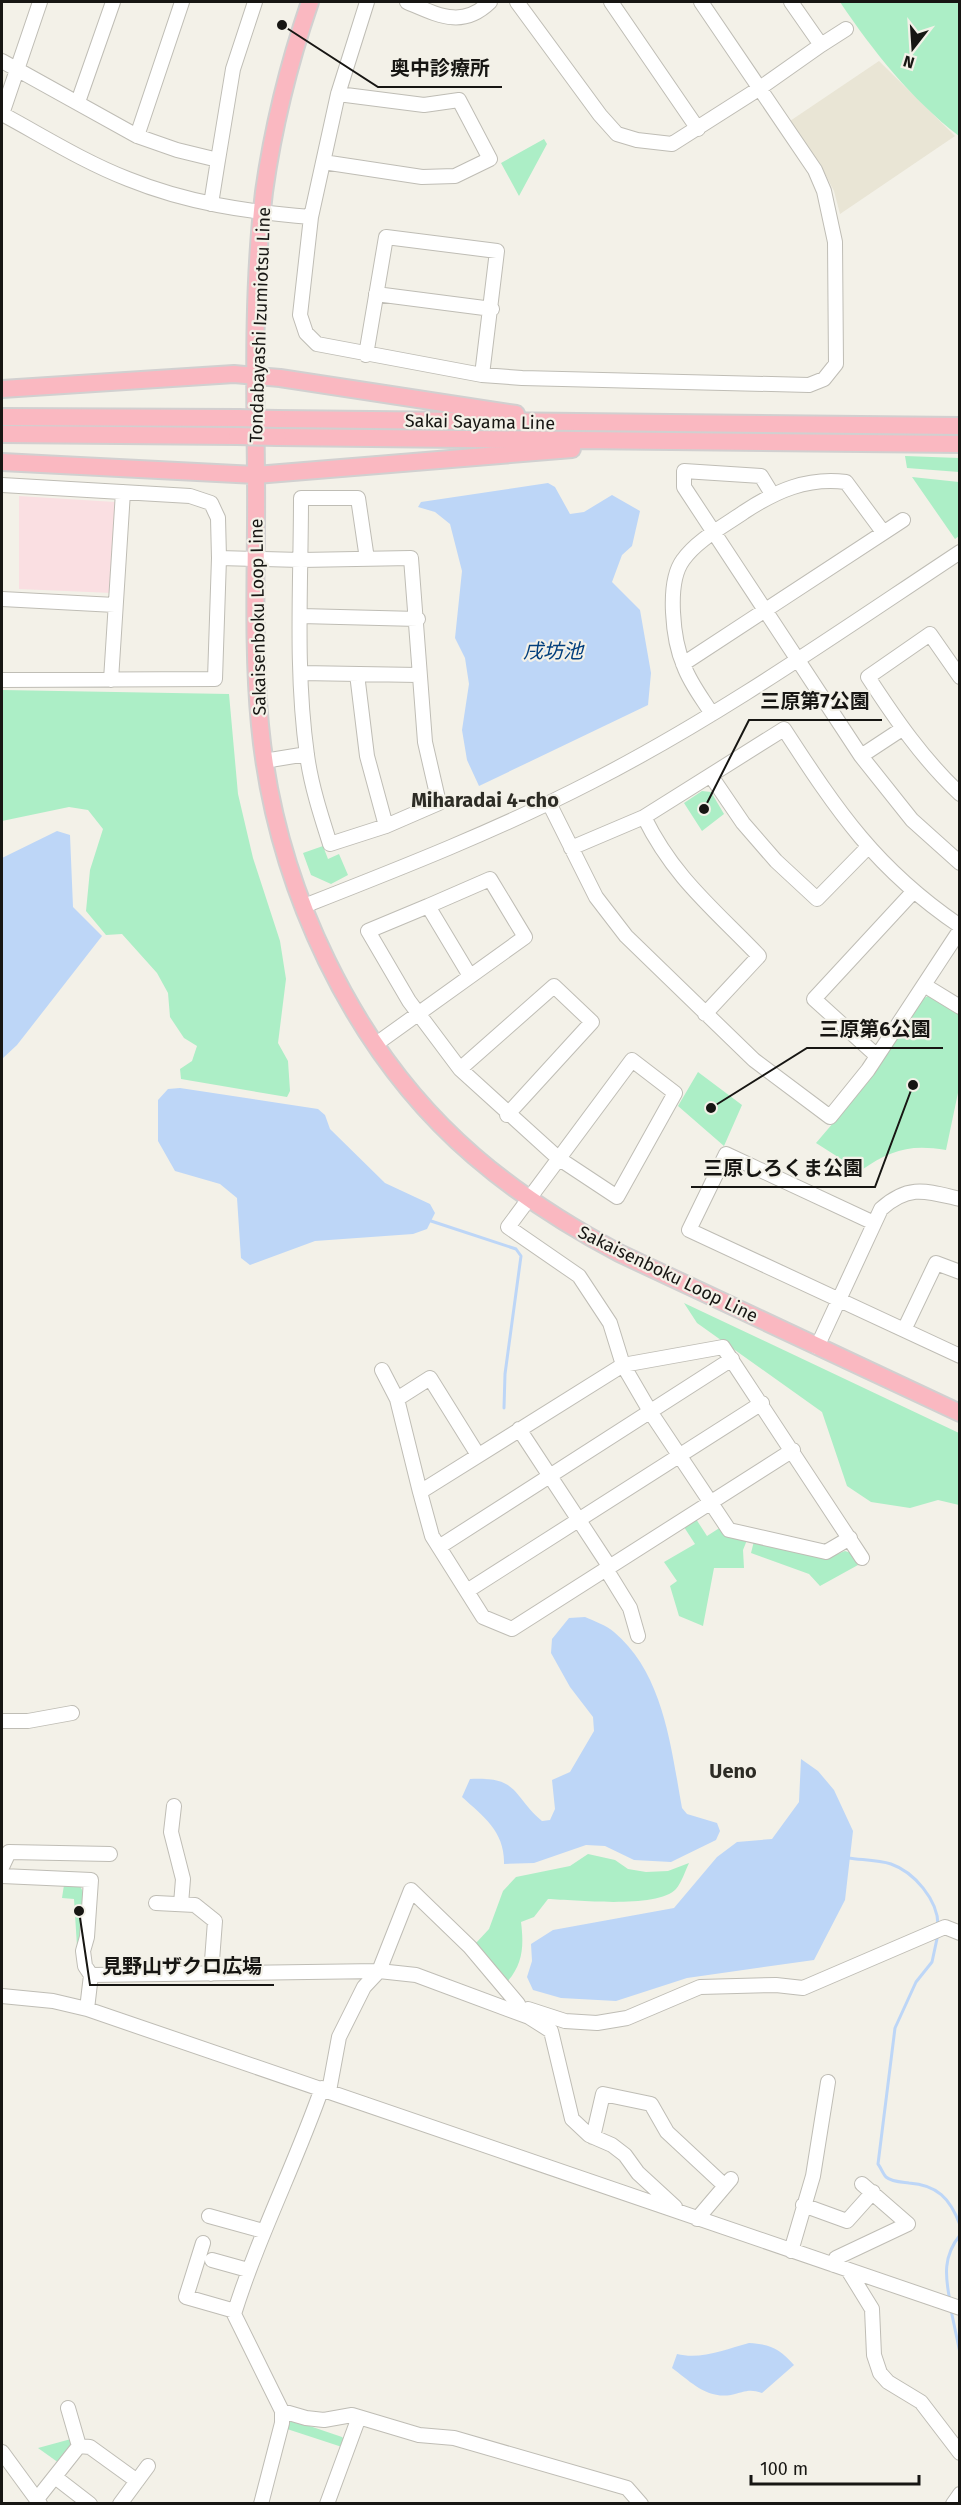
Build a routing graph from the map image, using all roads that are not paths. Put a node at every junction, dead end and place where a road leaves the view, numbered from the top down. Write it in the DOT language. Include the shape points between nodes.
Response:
graph roads {
  1 [pos="40,2"];
  2 [pos="113,2"];
  3 [pos="182,2"];
  4 [pos="255,2"];
  5 [pos="310,2"];
  6 [pos="367,2"];
  7 [pos="407,2"];
  8 [pos="490,2"];
  9 [pos="516,2"];
  10 [pos="611,2"];
  11 [pos="700,2"];
  12 [pos="791,2"];
  13 [pos="846,29"];
  14 [pos="820,45"];
  15 [pos="2,61"];
  16 [pos="17,69"];
  17 [pos="760,88"];
  18 [pos="338,94"];
  19 [pos="78,102"];
  20 [pos="2,114"];
  21 [pos="698,129"];
  22 [pos="137,136"];
  23 [pos="218,160"];
  24 [pos="323,162"];
  25 [pos="211,204"];
  26 [pos="262,213"];
  27 [pos="311,218"];
  28 [pos="376,294"];
  29 [pos="492,309"];
  30 [pos="366,355"];
  31 [pos="256,375"];
  32 [pos="482,375"];
  33 [pos="2,389"];
  34 [pos="2,417"];
  35 [pos="549,423"];
  36 [pos="960,426"];
  37 [pos="2,434"];
  38 [pos="668,441"];
  39 [pos="960,444"];
  40 [pos="2,462"];
  41 [pos="256,475"];
  42 [pos="2,484"];
  43 [pos="123,492"];
  44 [pos="772,494"];
  45 [pos="903,520"];
  46 [pos="884,532"];
  47 [pos="714,533"];
  48 [pos="960,552"];
  49 [pos="219,558"];
  50 [pos="367,559"];
  51 [pos="256,560"];
  52 [pos="301,560"];
  53 [pos="2,599"];
  54 [pos="116,605"];
  55 [pos="765,611"];
  56 [pos="301,616"];
  57 [pos="418,619"];
  58 [pos="798,660"];
  59 [pos="683,664"];
  60 [pos="301,673"];
  61 [pos="357,674"];
  62 [pos="418,675"];
  63 [pos="960,677"];
  64 [pos="2,680"];
  65 [pos="111,680"];
  66 [pos="712,714"];
  67 [pos="902,729"];
  68 [pos="307,754"];
  69 [pos="861,756"];
  70 [pos="264,761"];
  71 [pos="711,776"];
  72 [pos="960,794"];
  73 [pos="549,803"];
  74 [pos="644,816"];
  75 [pos="386,826"];
  76 [pos="571,848"];
  77 [pos="867,848"];
  78 [pos="960,863"];
  79 [pos="913,892"];
  80 [pos="304,906"];
  81 [pos="428,906"];
  82 [pos="960,928"];
  83 [pos="470,976"];
  84 [pos="924,985"];
  85 [pos="960,1007"];
  86 [pos="705,1014"];
  87 [pos="418,1015"];
  88 [pos="376,1044"];
  89 [pos="877,1056"];
  90 [pos="459,1069"];
  91 [pos="507,1115"];
  92 [pos="558,1158"];
  93 [pos="529,1198"];
  94 [pos="960,1199"];
  95 [pos="874,1223"];
  96 [pos="960,1272"];
  97 [pos="838,1299"];
  98 [pos="904,1330"];
  99 [pos="817,1347"];
  100 [pos="960,1356"];
  101 [pos="732,1359"];
  102 [pos="623,1365"];
  103 [pos="382,1370"];
  104 [pos="397,1399"];
  105 [pos="762,1403"];
  106 [pos="651,1413"];
  107 [pos="960,1413"];
  108 [pos="519,1429"];
  109 [pos="793,1450"];
  110 [pos="478,1455"];
  111 [pos="679,1455"];
  112 [pos="550,1476"];
  113 [pos="420,1492"];
  114 [pos="711,1501"];
  115 [pos="579,1519"];
  116 [pos="850,1538"];
  117 [pos="439,1546"];
  118 [pos="862,1558"];
  119 [pos="607,1568"];
  120 [pos="466,1591"];
  121 [pos="638,1636"];
  122 [pos="72,1713"];
  123 [pos="2,1721"];
  124 [pos="174,1806"];
  125 [pos="93,1854"];
  126 [pos="110,1854"];
  127 [pos="2,1867"];
  128 [pos="2,1876"];
  129 [pos="91,1880"];
  130 [pos="156,1903"];
  131 [pos="180,1904"];
  132 [pos="960,1933"];
  133 [pos="379,1971"];
  134 [pos="211,1974"];
  135 [pos="91,1975"];
  136 [pos="2,1996"];
  137 [pos="517,2008"];
  138 [pos="87,2009"];
  139 [pos="828,2082"];
  140 [pos="325,2090"];
  141 [pos="592,2137"];
  142 [pos="802,2205"];
  143 [pos="681,2213"];
  144 [pos="209,2216"];
  145 [pos="697,2218"];
  146 [pos="263,2231"];
  147 [pos="203,2243"];
  148 [pos="791,2251"];
  149 [pos="212,2260"];
  150 [pos="834,2265"];
  151 [pos="248,2270"];
  152 [pos="848,2270"];
  153 [pos="960,2308"];
  154 [pos="235,2311"];
  155 [pos="68,2408"];
  156 [pos="282,2411"];
  157 [pos="359,2417"];
  158 [pos="79,2446"];
  159 [pos="2,2452"];
  160 [pos="960,2453"];
  161 [pos="148,2466"];
  162 [pos="56,2477"];
  163 [pos="137,2481"];
  164 [pos="960,2494"];
  165 [pos="39,2501"];
  166 [pos="90,2504"];
  167 [pos="120,2504"];
  168 [pos="261,2504"];
  169 [pos="327,2504"];
  170 [pos="641,2504"];
  171 [pos="953,2504"];
  1 -- 16 [label="street"];
  2 -- 19 [label="street"];
  3 -- 22 [label="street"];
  4 -- 23 [label="street" via="233,69"];
  5 -- 26 [label="main road, Tondabayashi Izumiotsu Line" via="275,130"];
  6 -- 18 [label="street"];
  7 -- 8 [label="street" via="440,16 461,18 479,12"];
  9 -- 21 [label="street" via="617,134 672,144"];
  10 -- 21 [label="street"];
  11 -- 17 [label="street"];
  12 -- 14 [label="street"];
  13 -- 14 [label="street"];
  14 -- 17 [label="street"];
  15 -- 16 [label="street"];
  16 -- 19 [label="street"];
  16 -- 20 [label="street"];
  17 -- 21 [label="street"];
  17 -- 32 [label="street" via="815,170 831,213 835,242 836,364 824,379 809,385"];
  18 -- 24 [label="street"];
  18 -- 24 [label="street" via="424,105 459,100 490,159 455,176 423,177"];
  19 -- 22 [label="street"];
  20 -- 25 [label="street" via="128,179"];
  22 -- 23 [label="street"];
  23 -- 25 [label="street"];
  24 -- 27 [label="street"];
  25 -- 26 [label="street"];
  26 -- 27 [label="street"];
  26 -- 31 [label="main road, Tondabayashi Izumiotsu Line"];
  27 -- 30 [label="street" via="302,326 316,344"];
  28 -- 29 [label="street"];
  28 -- 29 [label="street" via="386,237 397,238 497,251"];
  28 -- 30 [label="street"];
  29 -- 32 [label="street"];
  30 -- 32 [label="street"];
  31 -- 33 [label="main road"];
  31 -- 35 [label="main road" via="511,413"];
  31 -- 41 [label="main road, Tondabayashi Izumiotsu Line"];
  34 -- 35 [label="main road, Sakai Sayama Line, bridge"];
  35 -- 36 [label="main road, Sakai Sayama Line"];
  37 -- 38 [label="main road, Sakai Sayama Line, bridge"];
  38 -- 39 [label="main road, Sakai Sayama Line"];
  38 -- 41 [label="main road"];
  40 -- 41 [label="main road"];
  41 -- 51 [label="main road, Sakaisenboku Loop Line"];
  42 -- 43 [label="street"];
  43 -- 49 [label="street" via="190,496 211,503 218,518"];
  43 -- 54 [label="street"];
  44 -- 46 [label="street" via="803,483 846,482"];
  44 -- 47 [label="street"];
  44 -- 47 [label="street" via="760,476 684,471 684,487"];
  45 -- 46 [label="street"];
  46 -- 55 [label="street"];
  47 -- 55 [label="street"];
  47 -- 59 [label="street" via="683,559 672,586"];
  48 -- 58 [label="street"];
  49 -- 51 [label="street"];
  49 -- 65 [label="street" via="215,679"];
  50 -- 52 [label="street"];
  50 -- 52 [label="street" via="357,498 301,498"];
  50 -- 57 [label="street" via="411,558"];
  51 -- 52 [label="street"];
  51 -- 70 [label="main road, Sakaisenboku Loop Line" via="256,672"];
  52 -- 56 [label="street"];
  53 -- 54 [label="street"];
  54 -- 65 [label="street"];
  55 -- 58 [label="street"];
  55 -- 59 [label="street"];
  56 -- 57 [label="street"];
  56 -- 60 [label="street"];
  57 -- 62 [label="street"];
  58 -- 66 [label="street"];
  58 -- 69 [label="street"];
  59 -- 66 [label="street"];
  60 -- 61 [label="street"];
  60 -- 68 [label="street"];
  61 -- 62 [label="street"];
  61 -- 75 [label="street" via="367,756"];
  62 -- 75 [label="street" via="425,742 439,803"];
  63 -- 67 [label="street" via="930,634 868,677"];
  64 -- 65 [label="street"];
  66 -- 73 [label="street"];
  67 -- 69 [label="street"];
  67 -- 72 [label="street" via="932,768"];
  68 -- 70 [label="street"];
  68 -- 75 [label="street" via="330,844"];
  69 -- 78 [label="street" via="912,820"];
  70 -- 80 [label="main road, Sakaisenboku Loop Line" via="284,850"];
  71 -- 74 [label="street"];
  71 -- 77 [label="street" via="784,729 833,805"];
  71 -- 77 [label="street" via="743,823 817,899"];
  73 -- 76 [label="street"];
  73 -- 80 [label="street"];
  74 -- 76 [label="street"];
  74 -- 86 [label="street" via="657,843 684,881 759,956"];
  76 -- 86 [label="street" via="596,897 626,936"];
  77 -- 79 [label="street"];
  79 -- 82 [label="street"];
  79 -- 89 [label="street" via="814,999"];
  80 -- 88 [label="main road, Sakaisenboku Loop Line" via="338,981"];
  81 -- 83 [label="street"];
  81 -- 83 [label="street" via="490,879 525,937"];
  81 -- 87 [label="street" via="368,931"];
  82 -- 84 [label="street"];
  83 -- 87 [label="street"];
  84 -- 85 [label="street"];
  84 -- 89 [label="street"];
  86 -- 89 [label="street" via="754,1060 830,1118"];
  87 -- 88 [label="street"];
  87 -- 90 [label="street"];
  88 -- 93 [label="main road, Sakaisenboku Loop Line" via="444,1127"];
  90 -- 91 [label="street"];
  90 -- 91 [label="street" via="554,986 592,1022"];
  91 -- 92 [label="street"];
  92 -- 92 [label="street" via="616,1197 675,1093 632,1060"];
  92 -- 93 [label="street"];
  93 -- 99 [label="main road, Sakaisenboku Loop Line" via="619,1253"];
  93 -- 102 [label="street" via="508,1227 579,1276 610,1323"];
  94 -- 95 [label="street" via="923,1190 909,1192 881,1209"];
  95 -- 97 [label="street"];
  95 -- 97 [label="street" via="726,1154 689,1230"];
  96 -- 98 [label="street" via="936,1263"];
  97 -- 98 [label="street"];
  97 -- 99 [label="street"];
  98 -- 100 [label="street"];
  99 -- 107 [label="main road, Sakaisenboku Loop Line"];
  101 -- 102 [label="street" via="723,1347"];
  101 -- 105 [label="street"];
  101 -- 106 [label="street"];
  102 -- 106 [label="street"];
  102 -- 108 [label="street"];
  103 -- 104 [label="street"];
  104 -- 110 [label="street" via="430,1378"];
  104 -- 113 [label="street"];
  105 -- 109 [label="street"];
  105 -- 111 [label="street"];
  106 -- 111 [label="street"];
  106 -- 112 [label="street"];
  108 -- 110 [label="street"];
  108 -- 112 [label="street"];
  109 -- 114 [label="street"];
  109 -- 116 [label="street"];
  110 -- 113 [label="street"];
  111 -- 114 [label="street"];
  111 -- 115 [label="street"];
  112 -- 115 [label="street"];
  112 -- 117 [label="street"];
  113 -- 117 [label="street" via="432,1536"];
  114 -- 116 [label="street" via="729,1530 826,1552"];
  114 -- 119 [label="street"];
  115 -- 119 [label="street"];
  115 -- 120 [label="street"];
  116 -- 118 [label="street"];
  117 -- 120 [label="street"];
  119 -- 120 [label="street" via="512,1629 483,1617"];
  119 -- 121 [label="street" via="630,1608"];
  122 -- 123 [label="street"];
  124 -- 131 [label="street" via="171,1832 183,1879"];
  125 -- 126 [label="street"];
  125 -- 127 [label="street" via="9,1852"];
  125 -- 129 [label="street"];
  128 -- 129 [label="street"];
  129 -- 135 [label="street" via="83,1951"];
  130 -- 131 [label="street"];
  131 -- 134 [label="street" via="195,1905 215,1921"];
  132 -- 137 [label="street" via="945,1927 803,1988 700,1988 627,2018 597,2023 565,2022"];
  133 -- 134 [label="street"];
  133 -- 137 [label="street" via="416,1975"];
  133 -- 137 [label="street" via="411,1890 470,1947"];
  133 -- 140 [label="street" via="364,1987 339,2037"];
  134 -- 135 [label="street"];
  135 -- 138 [label="street"];
  136 -- 138 [label="street"];
  137 -- 141 [label="street" via="550,2031 572,2119"];
  138 -- 140 [label="street"];
  139 -- 142 [label="street" via="813,2176"];
  140 -- 143 [label="street"];
  140 -- 146 [label="street"];
  141 -- 143 [label="street" via="625,2155 638,2173"];
  141 -- 145 [label="street" via="603,2094 651,2104 667,2132 728,2182"];
  142 -- 148 [label="street"];
  142 -- 150 [label="street" via="847,2221 868,2188 908,2224 836,2258"];
  143 -- 145 [label="street"];
  144 -- 146 [label="street"];
  145 -- 148 [label="street"];
  146 -- 151 [label="street"];
  147 -- 154 [label="street" via="186,2297"];
  148 -- 150 [label="street"];
  149 -- 151 [label="street"];
  150 -- 152 [label="street"];
  151 -- 154 [label="street"];
  152 -- 153 [label="street"];
  152 -- 160 [label="street" via="872,2309 874,2355 880,2373 921,2402"];
  154 -- 156 [label="street"];
  155 -- 158 [label="street"];
  156 -- 157 [label="street" via="324,2420"];
  156 -- 168 [label="street"];
  157 -- 169 [label="street"];
  157 -- 170 [label="street" via="419,2435 454,2438 627,2488"];
  158 -- 162 [label="street"];
  158 -- 163 [label="street" via="90,2447"];
  159 -- 165 [label="street"];
  161 -- 163 [label="street"];
  162 -- 165 [label="street"];
  162 -- 166 [label="street"];
  163 -- 167 [label="street"];
  164 -- 171 [label="street"];
}
